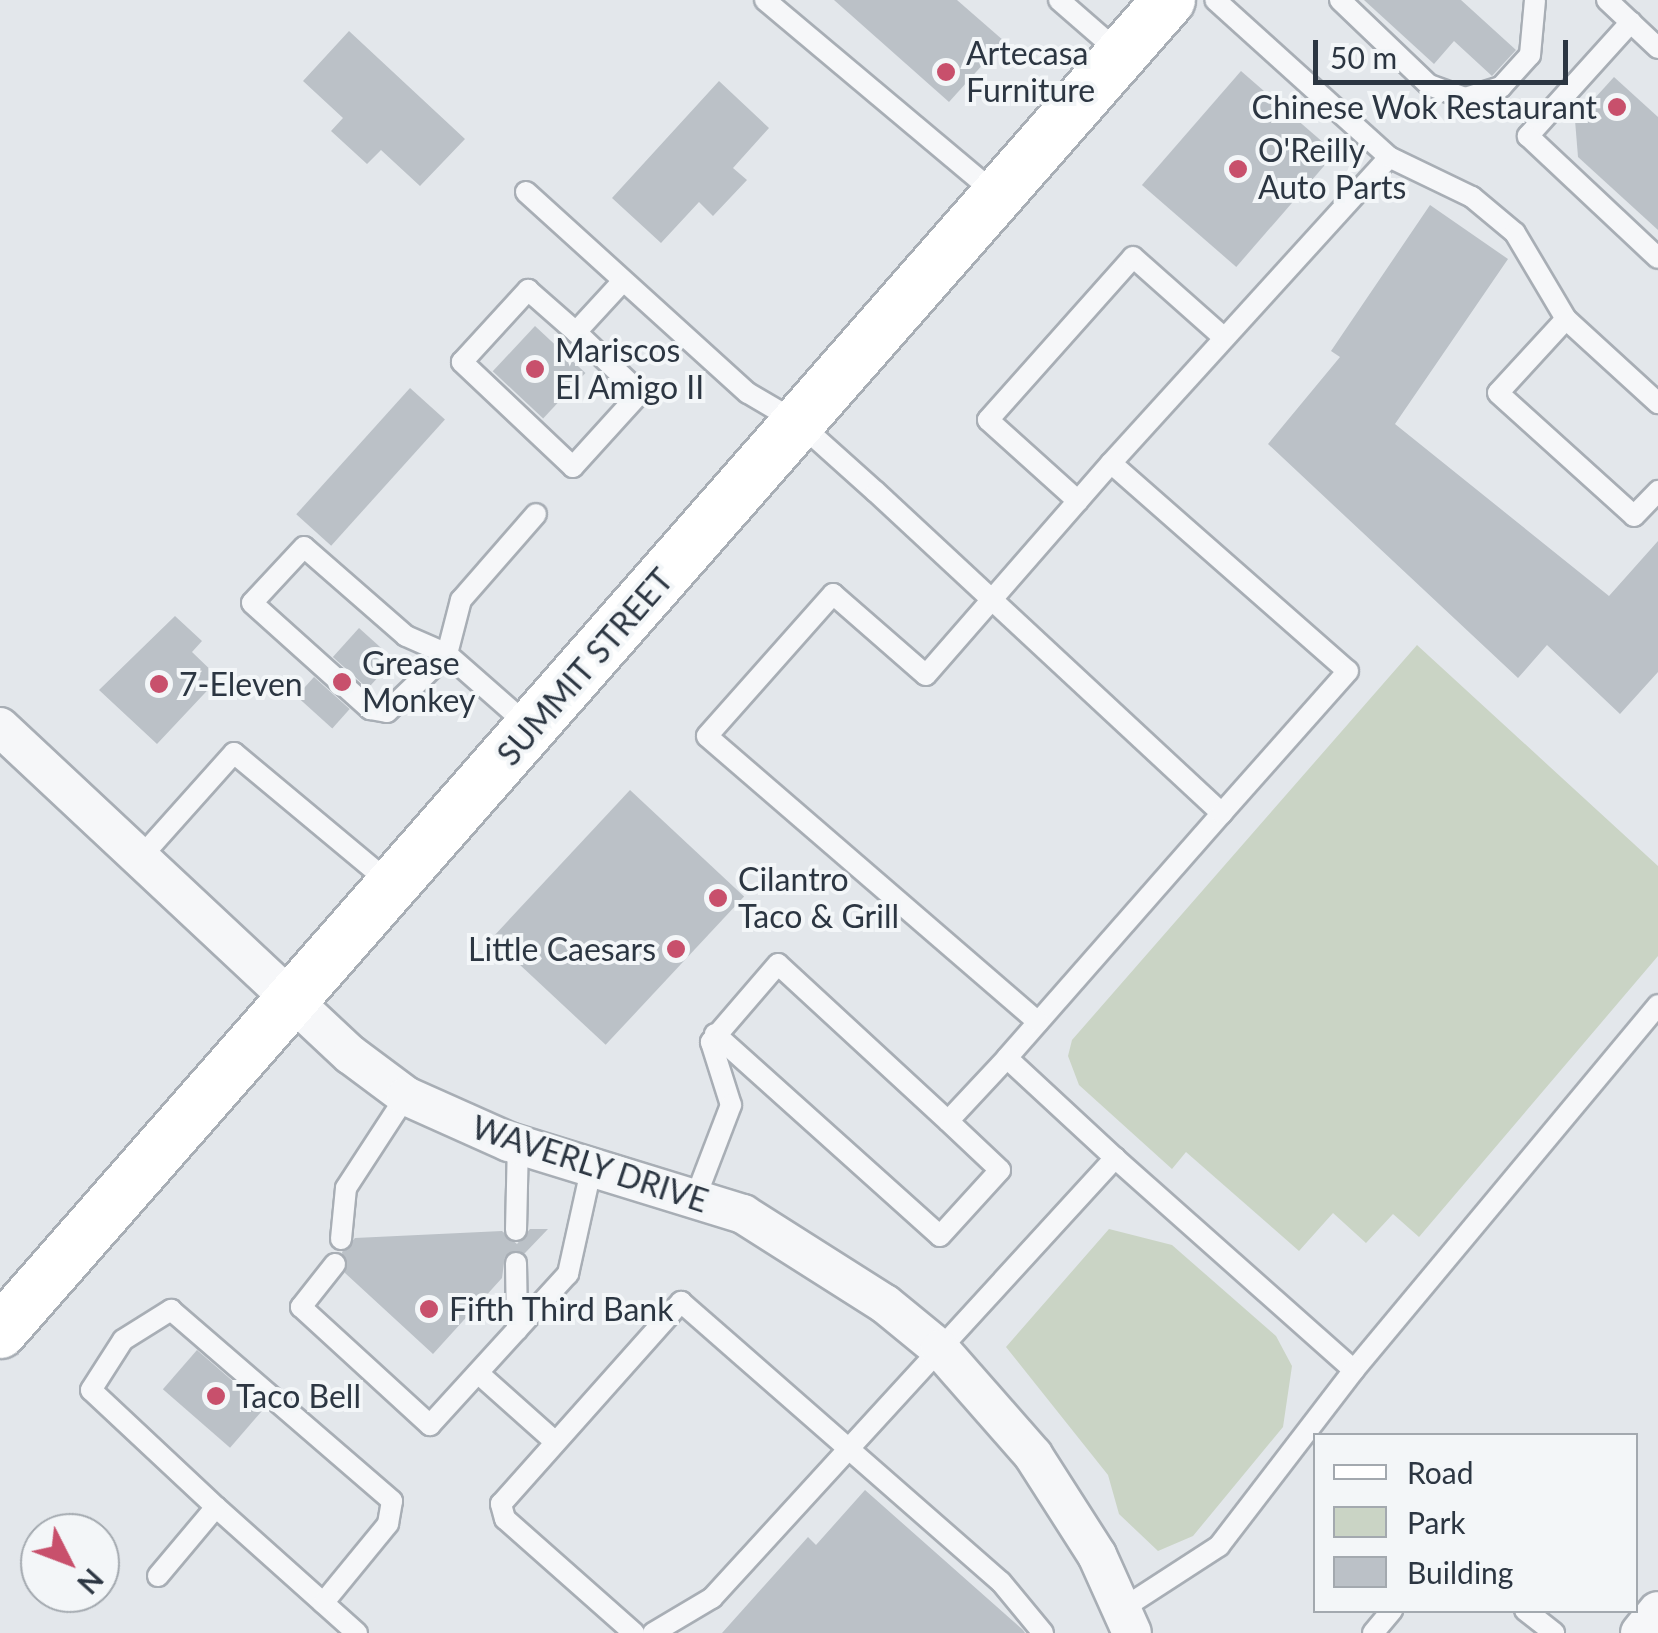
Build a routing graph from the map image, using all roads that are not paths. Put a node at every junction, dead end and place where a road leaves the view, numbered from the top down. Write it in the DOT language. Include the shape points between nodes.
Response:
graph roads {
  1 [pos="764,0"];
  2 [pos="1059,0"];
  3 [pos="1168,0"];
  4 [pos="1215,0"];
  5 [pos="1340,0"];
  6 [pos="1534,0"];
  7 [pos="1609,1"];
  8 [pos="1631,22"];
  9 [pos="1658,48"];
  10 [pos="1122,54"];
  11 [pos="1390,157"];
  12 [pos="526,192"];
  13 [pos="996,194"];
  14 [pos="1658,258"];
  15 [pos="622,282"];
  16 [pos="1566,319"];
  17 [pos="576,332"];
  18 [pos="1223,336"];
  19 [pos="1658,403"];
  20 [pos="799,423"];
  21 [pos="1112,463"];
  22 [pos="1658,492"];
  23 [pos="1078,501"];
  24 [pos="536,514"];
  25 [pos="989,604"];
  26 [pos="447,654"];
  27 [pos="0,727"];
  28 [pos="531,728"];
  29 [pos="1222,813"];
  30 [pos="140,858"];
  31 [pos="391,884"];
  32 [pos="296,995"];
  33 [pos="1658,1006"];
  34 [pos="1038,1022"];
  35 [pos="714,1034"];
  36 [pos="1007,1058"];
  37 [pos="406,1096"];
  38 [pos="948,1121"];
  39 [pos="518,1144"];
  40 [pos="1115,1158"];
  41 [pos="592,1166"];
  42 [pos="696,1196"];
  43 [pos="516,1230"];
  44 [pos="340,1239"];
  45 [pos="516,1263"];
  46 [pos="335,1264"];
  47 [pos="517,1330"];
  48 [pos="0,1332"];
  49 [pos="940,1350"];
  50 [pos="1354,1370"];
  51 [pos="478,1373"];
  52 [pos="551,1438"];
  53 [pos="849,1445"];
  54 [pos="216,1507"];
  55 [pos="158,1576"];
  56 [pos="323,1603"];
  57 [pos="1658,1611"];
  58 [pos="1390,1613"];
  59 [pos="1529,1613"];
  60 [pos="1127,1621"];
  61 [pos="356,1633"];
  62 [pos="634,1633"];
  63 [pos="653,1633"];
  64 [pos="1043,1633"];
  65 [pos="1373,1633"];
  66 [pos="1554,1633"];
  67 [pos="1640,1633"];
  1 -- 13 [label="lane"];
  2 -- 10 [label="lane"];
  3 -- 10 [label="main road, SUMMIT STREET"];
  4 -- 11 [label="lane"];
  5 -- 6 [label="lane" via="1429,85 1465,98 1502,87 1530,56"];
  7 -- 8 [label="lane"];
  8 -- 9 [label="lane"];
  8 -- 14 [label="lane" via="1528,136"];
  10 -- 13 [label="main road, SUMMIT STREET"];
  11 -- 16 [label="lane" via="1472,197 1515,232"];
  11 -- 18 [label="lane"];
  12 -- 15 [label="lane"];
  13 -- 20 [label="main road, SUMMIT STREET"];
  15 -- 17 [label="lane"];
  15 -- 20 [label="lane" via="748,393"];
  16 -- 19 [label="lane"];
  16 -- 22 [label="lane" via="1498,393 1634,516"];
  17 -- 17 [label="lane" via="528,290 462,362 573,467 640,394"];
  18 -- 21 [label="lane"];
  18 -- 23 [label="lane" via="1132,257 988,420"];
  20 -- 25 [label="lane"];
  20 -- 28 [label="main road, SUMMIT STREET"];
  21 -- 23 [label="lane"];
  21 -- 29 [label="lane" via="1348,671"];
  23 -- 25 [label="lane"];
  24 -- 26 [label="lane" via="461,600"];
  25 -- 29 [label="lane"];
  25 -- 34 [label="lane" via="926,675 834,594 707,736"];
  26 -- 26 [label="lane" via="406,636 304,547 252,602 370,708 398,706"];
  26 -- 28 [label="lane"];
  27 -- 30 [label="street, WAVERLY DRIVE"];
  28 -- 31 [label="main road, SUMMIT STREET"];
  29 -- 34 [label="lane"];
  30 -- 31 [label="lane" via="234,753"];
  30 -- 32 [label="street, WAVERLY DRIVE"];
  31 -- 32 [label="main road, SUMMIT STREET"];
  32 -- 37 [label="street, WAVERLY DRIVE" via="351,1055"];
  32 -- 48 [label="main road, SUMMIT STREET"];
  33 -- 50 [label="lane"];
  34 -- 36 [label="lane"];
  35 -- 38 [label="lane" via="778,964"];
  35 -- 38 [label="lane" via="940,1236 1000,1170"];
  35 -- 42 [label="lane" via="709,1056 731,1105"];
  36 -- 38 [label="lane"];
  36 -- 40 [label="lane"];
  37 -- 39 [label="street, WAVERLY DRIVE"];
  37 -- 44 [label="lane" via="346,1188"];
  39 -- 41 [label="street, WAVERLY DRIVE"];
  39 -- 43 [label="lane"];
  40 -- 49 [label="lane"];
  40 -- 50 [label="lane"];
  41 -- 42 [label="street, WAVERLY DRIVE"];
  41 -- 47 [label="lane" via="568,1274"];
  42 -- 49 [label="street, WAVERLY DRIVE" via="806,1248"];
  45 -- 47 [label="lane"];
  46 -- 51 [label="lane" via="301,1307 430,1425"];
  47 -- 51 [label="lane"];
  49 -- 53 [label="lane"];
  49 -- 60 [label="street, WAVERLY DRIVE" via="1033,1454"];
  50 -- 60 [label="lane" via="1219,1546"];
  51 -- 52 [label="lane"];
  52 -- 53 [label="lane" via="681,1302"];
  52 -- 62 [label="lane" via="505,1494 502,1514"];
  53 -- 63 [label="lane" via="702,1608"];
  53 -- 64 [label="lane" via="1026,1604"];
  54 -- 55 [label="lane"];
  54 -- 56 [label="lane"];
  54 -- 56 [label="lane" via="102,1409 91,1390 97,1373 161,1310 179,1312 265,1384 394,1507"];
  56 -- 61 [label="lane"];
  57 -- 67 [label="street"];
  58 -- 65 [label="lane"];
  59 -- 66 [label="lane"];
}
